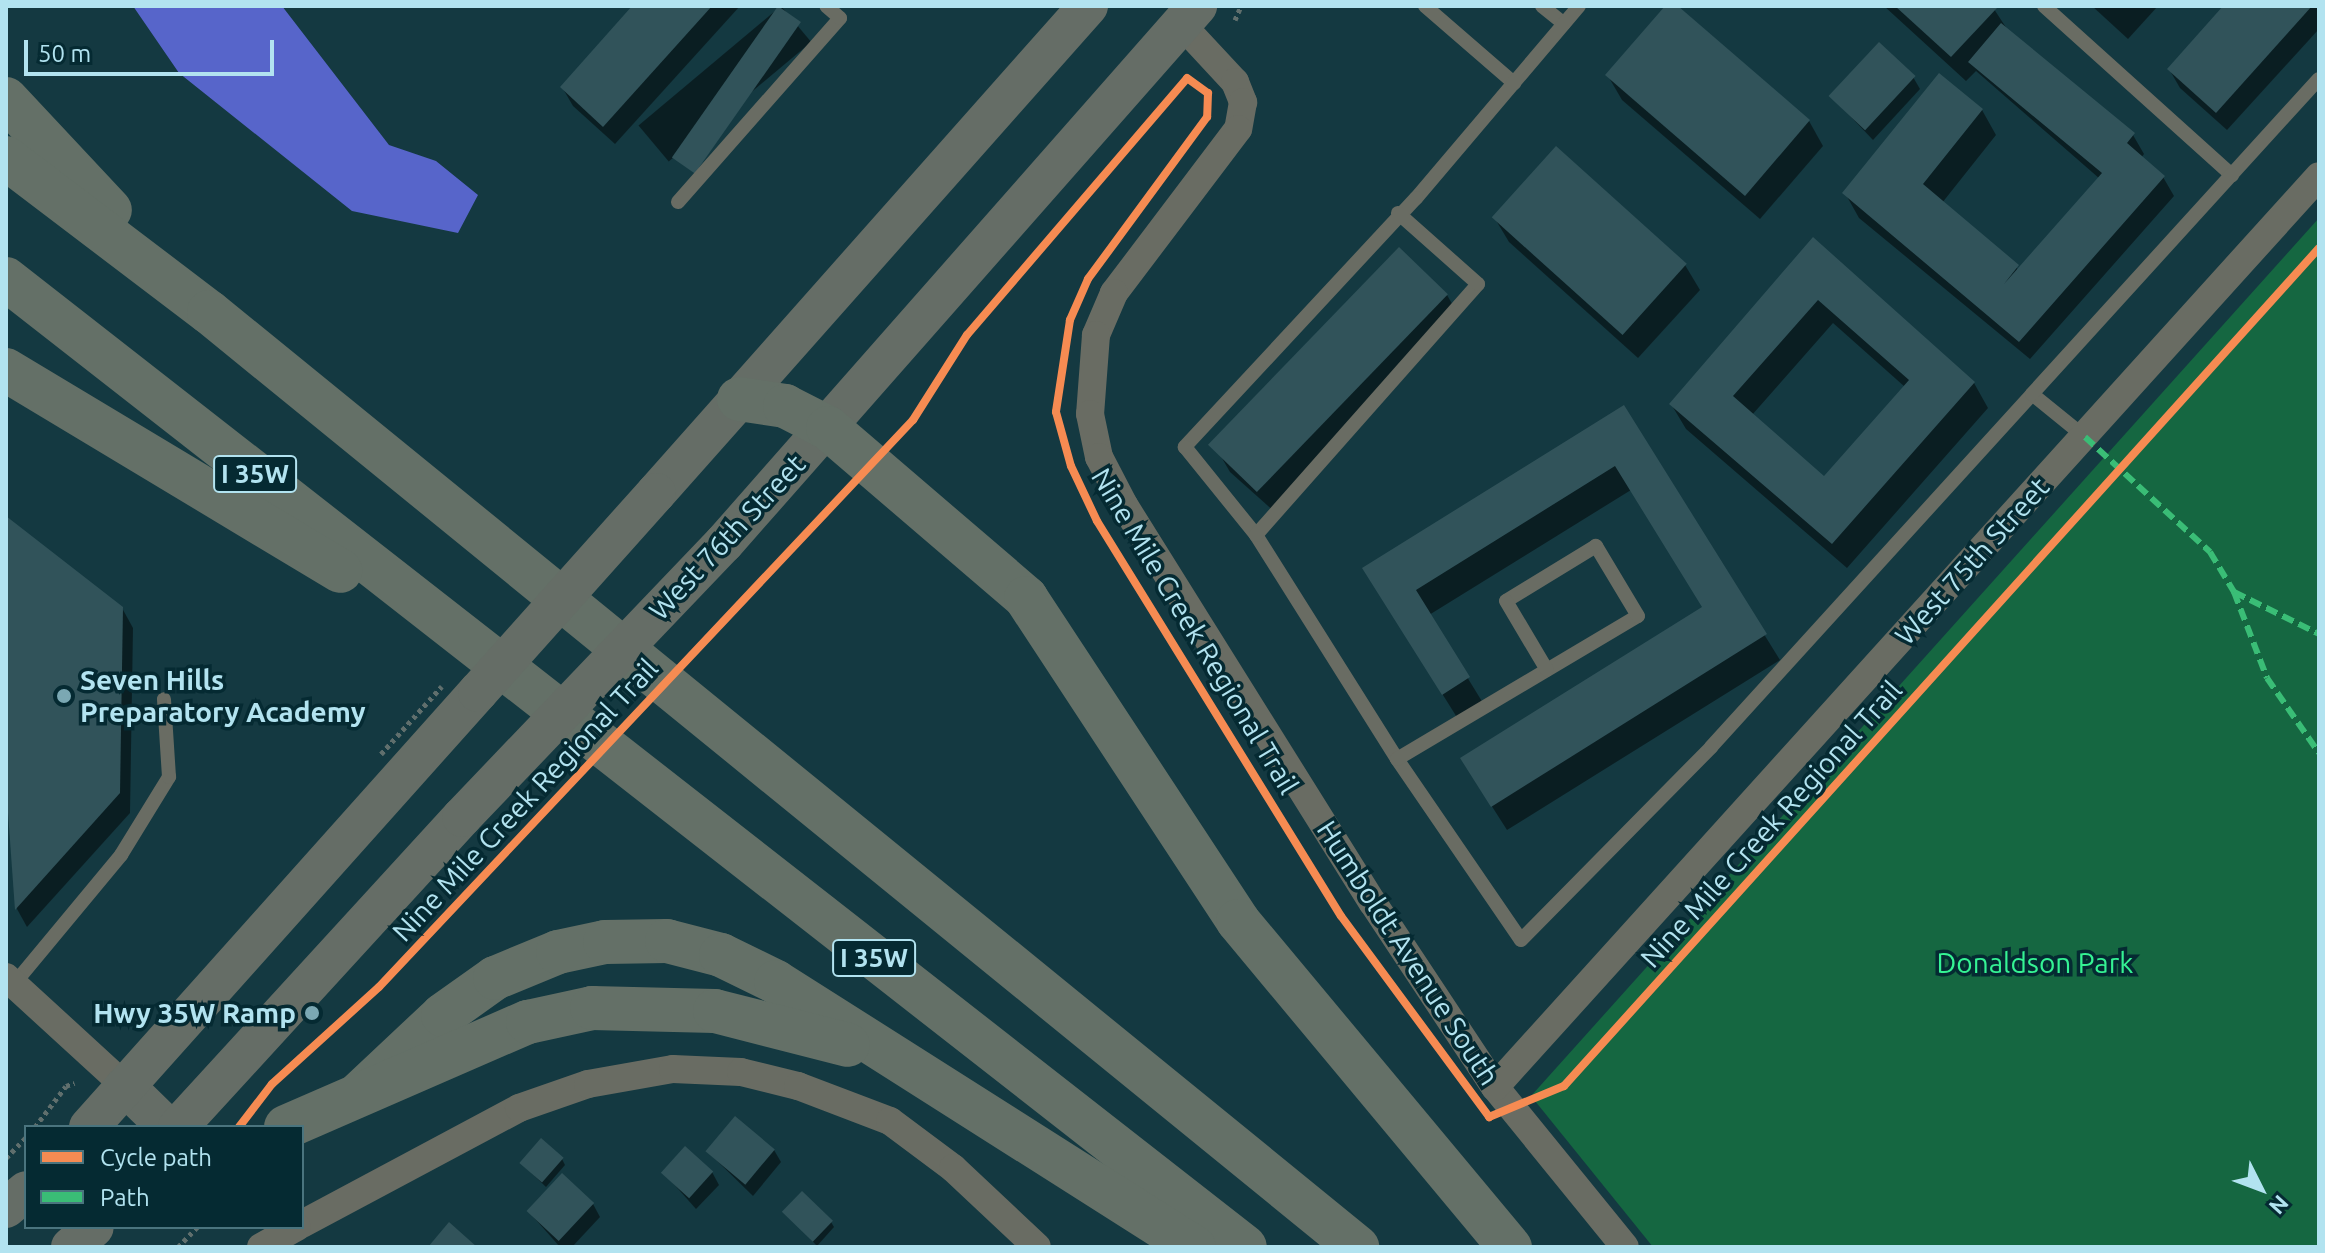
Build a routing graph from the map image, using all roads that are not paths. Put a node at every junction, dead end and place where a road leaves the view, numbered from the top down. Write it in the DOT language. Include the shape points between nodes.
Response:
graph roads {
  1 [pos="826,6"];
  2 [pos="1088,6"];
  3 [pos="1425,6"];
  4 [pos="1542,6"];
  5 [pos="1579,6"];
  6 [pos="2044,6"];
  7 [pos="1189,15"];
  8 [pos="1564,24"];
  9 [pos="2319,79"];
  10 [pos="1514,83"];
  11 [pos="6,99"];
  12 [pos="6,158"];
  13 [pos="2232,175"];
  14 [pos="2319,176"];
  15 [pos="678,202"];
  16 [pos="1398,213"];
  17 [pos="6,279"];
  18 [pos="209,312"];
  19 [pos="6,370"];
  20 [pos="2032,394"];
  21 [pos="739,399"];
  22 [pos="828,428"];
  23 [pos="2085,437"];
  24 [pos="1256,535"];
  25 [pos="503,669"];
  26 [pos="1547,670"];
  27 [pos="164,699"];
  28 [pos="1397,759"];
  29 [pos="10,980"];
  30 [pos="894,1060"];
  31 [pos="125,1086"];
  32 [pos="1495,1087"];
  33 [pos="360,1093"];
  34 [pos="91,1125"];
  35 [pos="165,1125"];
  36 [pos="180,1125"];
  37 [pos="290,1125"];
  38 [pos="24,1193"];
  39 [pos="6,1208"];
  40 [pos="92,1229"];
  41 [pos="299,1232"];
  42 [pos="71,1247"];
  43 [pos="261,1247"];
  44 [pos="1037,1247"];
  45 [pos="1194,1247"];
  46 [pos="1245,1247"];
  47 [pos="1357,1247"];
  48 [pos="1510,1247"];
  49 [pos="1625,1247"];
  1 -- 15 [label="lane" via="840,18"];
  2 -- 21 [label="street"];
  3 -- 10 [label="lane"];
  4 -- 8 [label="lane"];
  5 -- 8 [label="lane"];
  6 -- 13 [label="lane"];
  7 -- 22 [label="street, West 76th Street"];
  7 -- 32 [label="street, Humboldt Avenue South" via="1235,82 1243,102 1238,129 1114,293 1102,321 1090,367 1090,414 1099,457 1356,877"];
  8 -- 10 [label="lane"];
  9 -- 13 [label="lane"];
  10 -- 16 [label="lane"];
  11 -- 18 [label="highway"];
  12 -- 18 [label="highway, I 35W"];
  13 -- 20 [label="lane"];
  14 -- 23 [label="street, West 75th Street"];
  16 -- 24 [label="lane" via="1185,447"];
  16 -- 24 [label="lane" via="1478,284"];
  17 -- 25 [label="highway, I 35W"];
  18 -- 47 [label="highway, I 35W"];
  19 -- 25 [label="highway"];
  20 -- 23 [label="lane"];
  20 -- 28 [label="lane" via="1711,747 1521,940"];
  21 -- 22 [label="highway" via="785,406"];
  21 -- 31 [label="street, bridge"];
  22 -- 36 [label="street, West 76th Street, bridge"];
  22 -- 48 [label="highway" via="1026,598 1238,921"];
  23 -- 32 [label="street, West 75th Street"];
  24 -- 28 [label="lane"];
  25 -- 46 [label="highway, I 35W"];
  26 -- 26 [label="lane" via="1638,616 1596,546 1506,601"];
  26 -- 28 [label="lane"];
  27 -- 29 [label="lane" via="169,777 121,855"];
  29 -- 31 [label="street"];
  30 -- 33 [label="highway" via="715,1011 592,1008 528,1022"];
  30 -- 33 [label="highway" via="776,982 721,955 667,941 605,942 558,952 495,978 443,1015"];
  30 -- 45 [label="highway"];
  31 -- 34 [label="street"];
  31 -- 35 [label="street"];
  32 -- 49 [label="street, Humboldt Avenue South"];
  33 -- 37 [label="highway"];
  38 -- 39 [label="street"];
  40 -- 42 [label="street"];
  41 -- 43 [label="street"];
  41 -- 44 [label="street" via="519,1108 588,1084 673,1069 741,1072 812,1091 890,1121 953,1168"];
}
